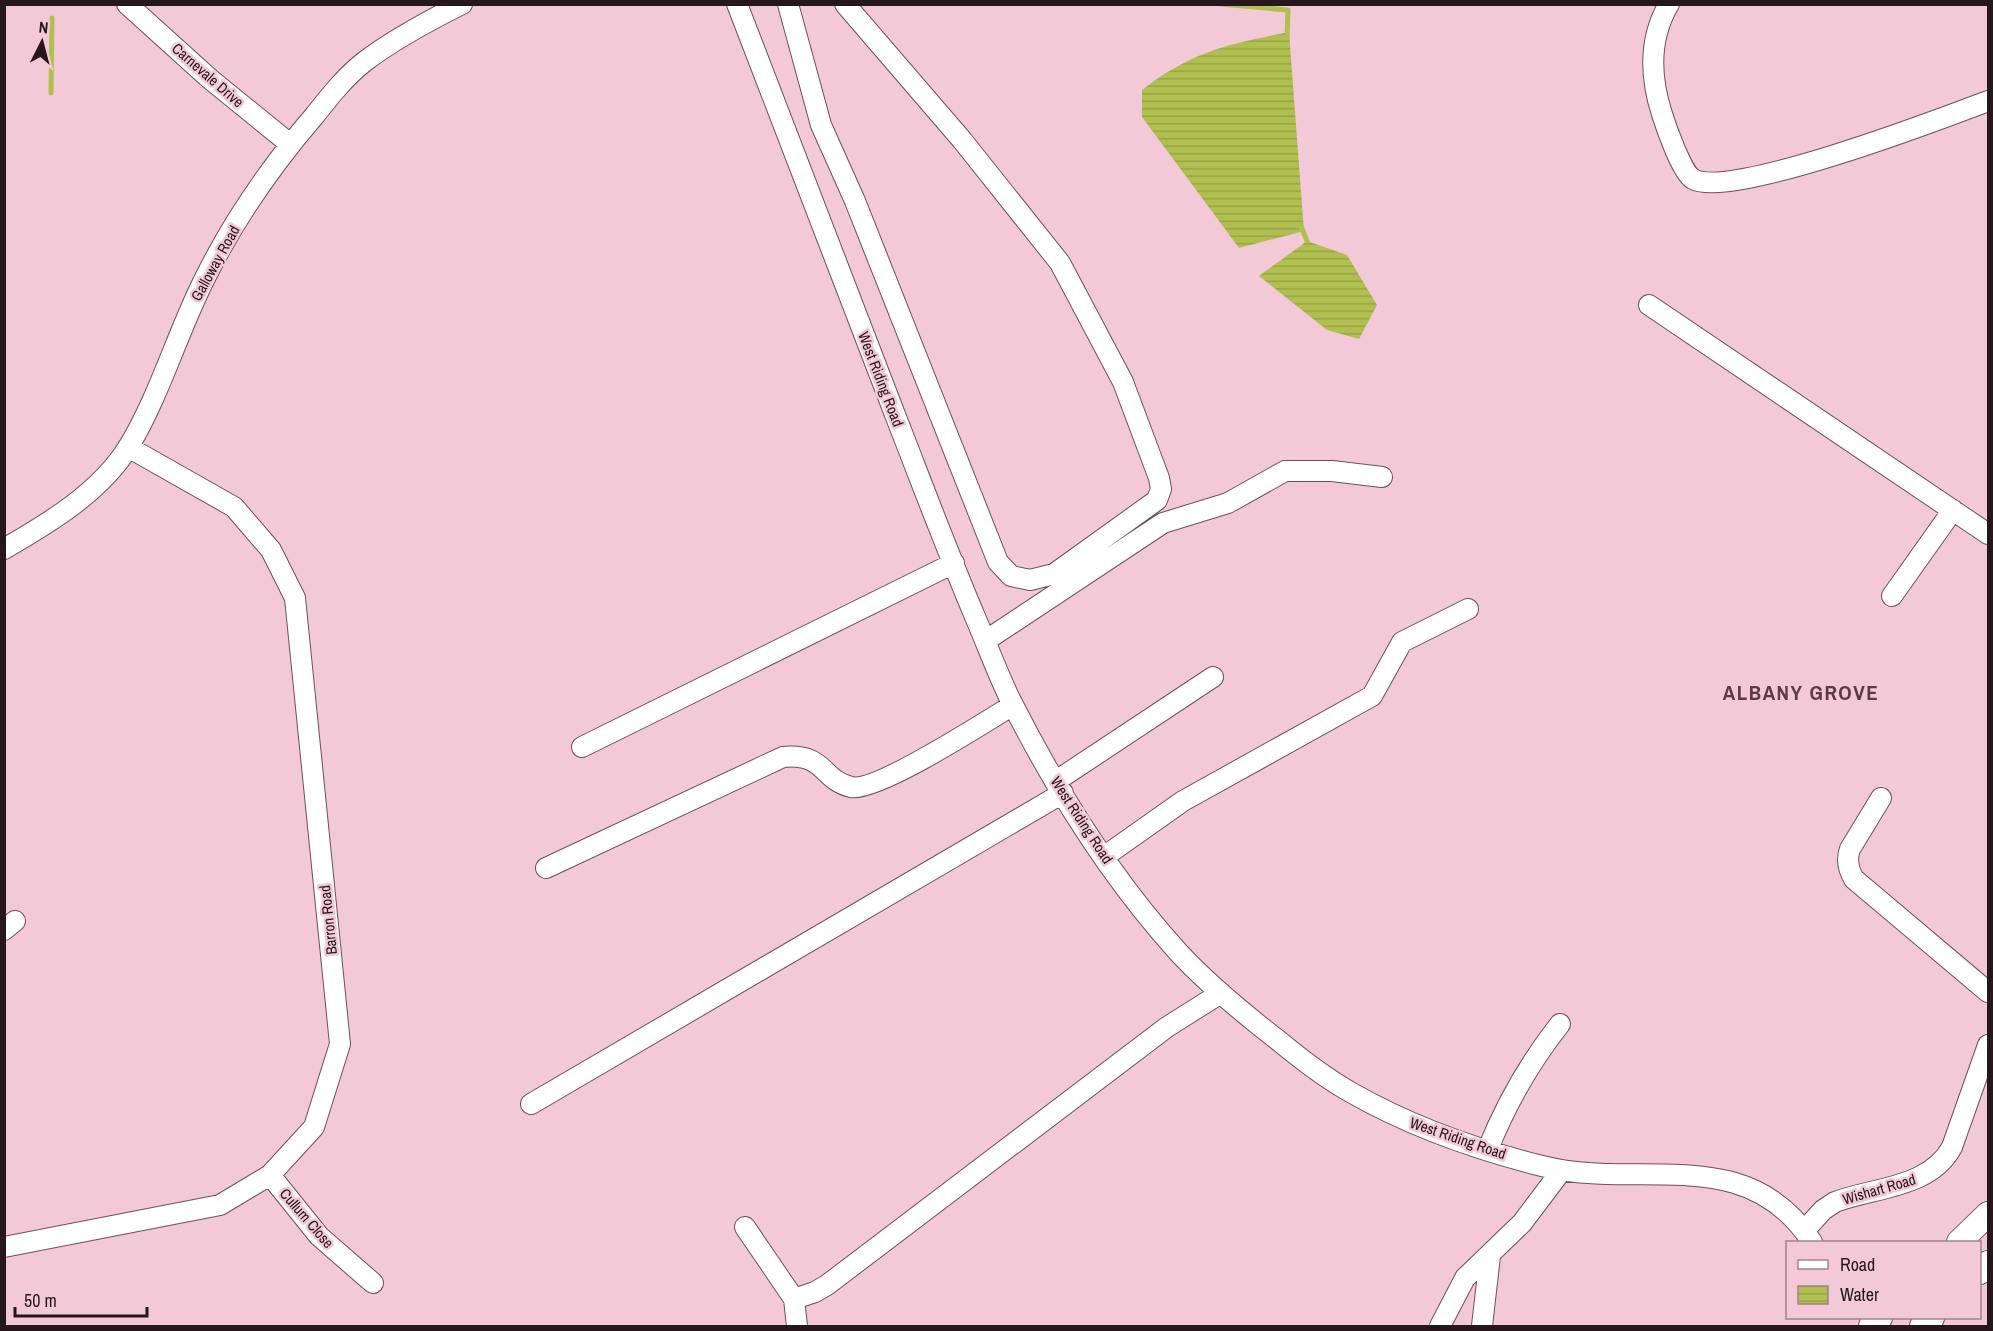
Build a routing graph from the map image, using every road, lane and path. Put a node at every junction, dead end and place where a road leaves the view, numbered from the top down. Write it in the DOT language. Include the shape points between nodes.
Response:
graph roads {
  1 [pos="127,4"];
  2 [pos="462,4"];
  3 [pos="736,4"];
  4 [pos="788,4"];
  5 [pos="845,4"];
  6 [pos="1669,4"];
  7 [pos="1989,100"];
  8 [pos="290,144"];
  9 [pos="1649,305"];
  10 [pos="128,447"];
  11 [pos="1383,477"];
  12 [pos="1953,510"];
  13 [pos="1989,534"];
  14 [pos="4,549"];
  15 [pos="954,563"];
  16 [pos="1892,596"];
  17 [pos="1468,609"];
  18 [pos="986,641"];
  19 [pos="1213,676"];
  20 [pos="1013,705"];
  21 [pos="582,747"];
  22 [pos="1059,787"];
  23 [pos="1881,798"];
  24 [pos="1105,856"];
  25 [pos="546,868"];
  26 [pos="1989,992"];
  27 [pos="1221,993"];
  28 [pos="1560,1024"];
  29 [pos="1989,1045"];
  30 [pos="531,1104"];
  31 [pos="1488,1149"];
  32 [pos="1562,1170"];
  33 [pos="270,1175"];
  34 [pos="1989,1214"];
  35 [pos="745,1227"];
  36 [pos="1808,1237"];
  37 [pos="1960,1241"];
  38 [pos="4,1247"];
  39 [pos="1490,1256"];
  40 [pos="373,1282"];
  41 [pos="794,1299"];
  42 [pos="797,1326"];
  43 [pos="1440,1326"];
  44 [pos="1482,1326"];
  1 -- 8 [label="street, Carnevale Drive"];
  2 -- 8 [label="street, Galloway Road" via="363,63"];
  3 -- 15 [label="street, West Riding Road"];
  4 -- 5 [label="street" via="821,125 998,562 1017,578 1047,577 1157,500 1159,478 1123,382 1060,263 963,140"];
  6 -- 7 [label="street" via="1655,36 1655,84 1681,162 1696,181 1726,181 1778,171 1895,136"];
  8 -- 10 [label="street, Galloway Road" via="205,278"];
  9 -- 12 [label="street"];
  10 -- 14 [label="street, Galloway Road" via="76,502"];
  10 -- 33 [label="street, Barron Road" via="234,507 271,550 295,598 340,1044 314,1127"];
  11 -- 18 [label="street" via="1285,471 1228,503 1164,522"];
  12 -- 13 [label="street"];
  12 -- 16 [label="street"];
  15 -- 18 [label="street, West Riding Road"];
  15 -- 21 [label="street"];
  17 -- 24 [label="street" via="1402,642 1372,696 1183,801"];
  18 -- 20 [label="street, West Riding Road"];
  19 -- 22 [label="street"];
  20 -- 22 [label="street, West Riding Road"];
  20 -- 25 [label="street" via="940,750 869,786 849,787 811,759 783,758"];
  22 -- 24 [label="street, West Riding Road"];
  22 -- 30 [label="street"];
  23 -- 26 [label="street" via="1847,855 1849,872"];
  24 -- 27 [label="street, West Riding Road" via="1160,930"];
  27 -- 31 [label="street, West Riding Road" via="1351,1093 1395,1115"];
  27 -- 41 [label="street" via="1167,1027 815,1292"];
  28 -- 31 [label="street" via="1502,1114"];
  29 -- 36 [label="street, Wishart Road" via="1944,1161 1917,1179 1835,1202 1823,1209"];
  31 -- 32 [label="street, West Riding Road"];
  32 -- 36 [label="street, West Riding Road" via="1727,1179 1771,1198 1793,1215"];
  32 -- 39 [label="street" via="1522,1223"];
  33 -- 38 [label="street, Barron Road" via="220,1205"];
  33 -- 40 [label="street, Cullum Close" via="319,1236"];
  34 -- 37 [label="main road"];
  35 -- 41 [label="street"];
  39 -- 43 [label="street" via="1465,1278"];
  39 -- 44 [label="street"];
  41 -- 42 [label="street"];
}
